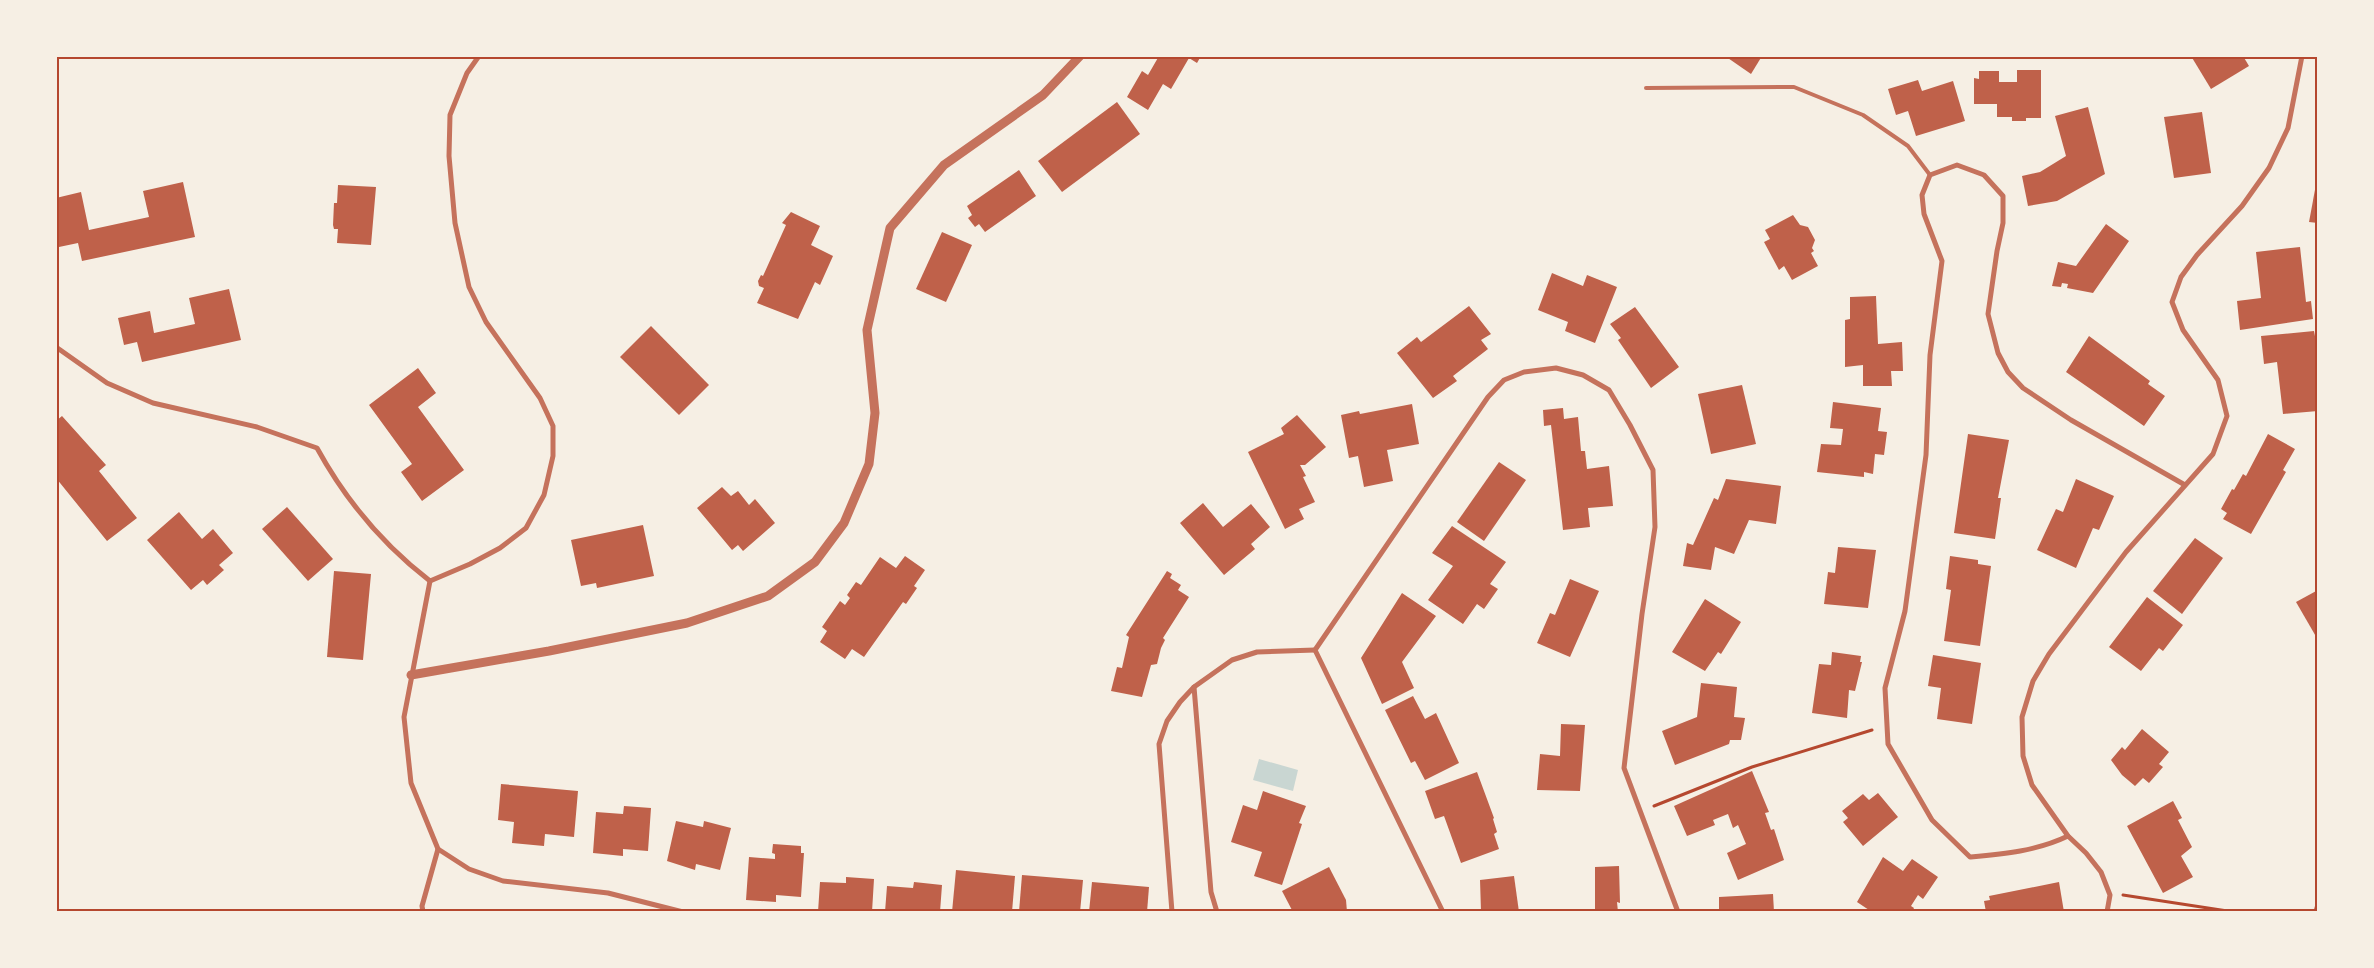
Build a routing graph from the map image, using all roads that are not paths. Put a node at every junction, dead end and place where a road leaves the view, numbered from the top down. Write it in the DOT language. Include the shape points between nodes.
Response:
graph roads {
  1 [pos="479,56"];
  2 [pos="1080,56"];
  3 [pos="2302,56"];
  4 [pos="1646,88"];
  5 [pos="1930,175"];
  6 [pos="56,347"];
  7 [pos="2185,485"];
  8 [pos="430,581"];
  9 [pos="1315,650"];
  10 [pos="410,675"];
  11 [pos="1194,687"];
  12 [pos="2068,836"];
  13 [pos="438,849"];
  14 [pos="423,912"];
  15 [pos="683,912"];
  16 [pos="1172,912"];
  17 [pos="1217,912"];
  18 [pos="1443,912"];
  19 [pos="1678,912"];
  20 [pos="2107,912"];
  1 -- 8 [label="street" via="466,74 450,115 449,156 455,223 468,287 486,322 540,398 553,426 554,456 544,495 526,528 485,556"];
  2 -- 10 [label="street" via="1043,95 944,165 890,228 867,330 875,413 869,464 844,523 815,562 768,596 687,623"];
  3 -- 7 [label="street" via="2288,128 2269,168 2242,206 2197,255 2181,278 2172,302 2183,330 2218,380 2228,416 2213,454"];
  4 -- 5 [label="lane" via="1794,87 1863,115 1908,146"];
  5 -- 7 [label="street" via="1957,165 1984,175 2003,196 2003,223 1988,314 1998,354 2008,372 2023,388 2072,420"];
  5 -- 12 [label="street" via="1922,194 1924,214 1942,261 1930,355 1926,455 1906,611 1885,688 1888,744 1932,820 1970,857 2009,854 2053,844"];
  6 -- 8 [label="street" via="107,383 154,403 257,426 317,448 332,475 377,533 399,557"];
  7 -- 12 [label="street" via="2126,552 2049,654 2033,681 2022,717 2023,756 2032,785"];
  8 -- 10 [label="street"];
  9 -- 11 [label="street" via="1257,652 1232,660"];
  9 -- 18 [label="street"];
  9 -- 19 [label="street" via="1488,398 1504,380 1524,372 1556,368 1583,375 1609,390 1653,470 1655,527 1624,768"];
  10 -- 13 [label="street" via="404,718 411,783"];
  11 -- 16 [label="street" via="1167,721 1159,744"];
  11 -- 17 [label="street" via="1212,892"];
  12 -- 20 [label="street" via="2101,872 2110,895"];
  13 -- 14 [label="street"];
  13 -- 15 [label="street" via="469,869 503,880 608,893"];
}
